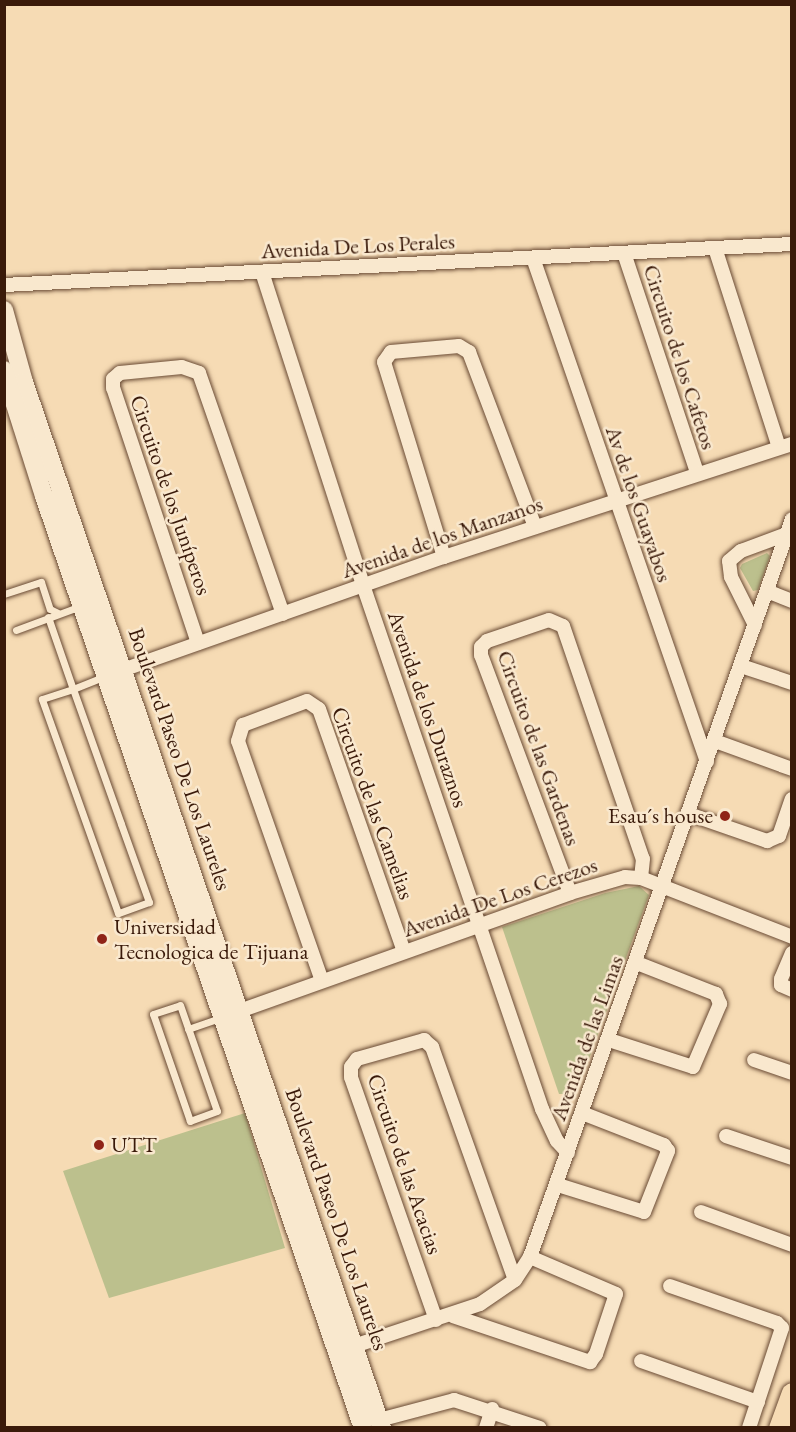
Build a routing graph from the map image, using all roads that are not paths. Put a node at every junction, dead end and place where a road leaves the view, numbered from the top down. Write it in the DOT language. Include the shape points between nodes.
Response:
graph roads {
  1 [pos="792,244"];
  2 [pos="715,248"];
  3 [pos="624,253"];
  4 [pos="533,258"];
  5 [pos="262,272"];
  6 [pos="4,285"];
  7 [pos="4,310"];
  8 [pos="4,370"];
  9 [pos="785,446"];
  10 [pos="697,473"];
  11 [pos="614,501"];
  12 [pos="792,520"];
  13 [pos="535,527"];
  14 [pos="786,534"];
  15 [pos="444,557"];
  16 [pos="363,585"];
  17 [pos="767,591"];
  18 [pos="4,594"];
  19 [pos="792,601"];
  20 [pos="83,605"];
  21 [pos="58,613"];
  22 [pos="283,614"];
  23 [pos="48,617"];
  24 [pos="755,625"];
  25 [pos="16,630"];
  26 [pos="198,643"];
  27 [pos="741,666"];
  28 [pos="116,673"];
  29 [pos="792,683"];
  30 [pos="73,689"];
  31 [pos="715,741"];
  32 [pos="707,762"];
  33 [pos="792,769"];
  34 [pos="792,799"];
  35 [pos="689,814"];
  36 [pos="641,878"];
  37 [pos="663,887"];
  38 [pos="570,893"];
  39 [pos="481,925"];
  40 [pos="792,937"];
  41 [pos="404,952"];
  42 [pos="792,953"];
  43 [pos="637,963"];
  44 [pos="322,981"];
  45 [pos="792,990"];
  46 [pos="241,1010"];
  47 [pos="222,1017"];
  48 [pos="188,1029"];
  49 [pos="609,1040"];
  50 [pos="754,1060"];
  51 [pos="792,1073"];
  52 [pos="582,1113"];
  53 [pos="726,1136"];
  54 [pos="568,1153"];
  55 [pos="792,1158"];
  56 [pos="558,1185"];
  57 [pos="701,1212"];
  58 [pos="792,1245"];
  59 [pos="530,1257"];
  60 [pos="514,1280"];
  61 [pos="670,1286"];
  62 [pos="453,1316"];
  63 [pos="436,1320"];
  64 [pos="346,1349"];
  65 [pos="641,1361"];
  66 [pos="792,1393"];
  67 [pos="758,1402"];
  68 [pos="492,1410"];
  69 [pos="375,1425"];
  70 [pos="486,1428"];
  71 [pos="540,1428"];
  72 [pos="749,1428"];
  73 [pos="779,1428"];
  1 -- 2 [label="street, Avenida De Los Perales"];
  2 -- 3 [label="street, Avenida De Los Perales"];
  2 -- 9 [label="street"];
  3 -- 4 [label="street, Avenida De Los Perales"];
  3 -- 10 [label="street, Circuito de los Cafetos"];
  4 -- 5 [label="street, Avenida De Los Perales"];
  4 -- 11 [label="street, Av de los Guayabos"];
  5 -- 6 [label="street, Avenida De Los Perales"];
  5 -- 16 [label="street, Avenida de los Duraznos"];
  7 -- 28 [label="street, Boulevard Paseo De Los Laureles"];
  8 -- 20 [label="street, Boulevard Paseo De Los Laureles"];
  9 -- 10 [label="street, Avenida de los Manzanos"];
  10 -- 11 [label="street, Avenida de los Manzanos"];
  11 -- 13 [label="street, Avenida de los Manzanos"];
  11 -- 32 [label="street, Av de los Guayabos"];
  12 -- 14 [label="street, Avenida de las Limas"];
  13 -- 15 [label="street, Avenida de los Manzanos"];
  13 -- 15 [label="street" via="469,352 459,345 391,352 384,362"];
  14 -- 17 [label="street, Avenida de las Limas"];
  14 -- 24 [label="street" via="741,551 729,561 731,577"];
  15 -- 16 [label="street, Avenida de los Manzanos"];
  16 -- 22 [label="street, Avenida de los Manzanos"];
  16 -- 39 [label="street, Avenida de los Duraznos"];
  17 -- 19 [label="street"];
  17 -- 24 [label="street, Avenida de las Limas"];
  18 -- 21 [label="lane" via="41,582 50,609"];
  20 -- 21 [label="lane"];
  20 -- 28 [label="street, Boulevard Paseo De Los Laureles"];
  21 -- 23 [label="lane"];
  22 -- 26 [label="street, Avenida de los Manzanos"];
  22 -- 26 [label="street, Circuito de los Juníperos" via="199,373 182,367 120,373 113,379 113,388"];
  23 -- 25 [label="lane"];
  23 -- 30 [label="lane"];
  24 -- 27 [label="street, Avenida de las Limas"];
  26 -- 28 [label="street, Avenida de los Manzanos"];
  27 -- 29 [label="street"];
  27 -- 31 [label="street, Avenida de las Limas"];
  28 -- 30 [label="lane"];
  28 -- 46 [label="street, Boulevard Paseo De Los Laureles"];
  28 -- 47 [label="street, Boulevard Paseo De Los Laureles"];
  30 -- 30 [label="lane" via="149,902 118,913 42,699"];
  31 -- 32 [label="street, Avenida de las Limas"];
  31 -- 33 [label="street"];
  32 -- 35 [label="street, Avenida de las Limas"];
  34 -- 35 [label="street" via="779,836 767,841"];
  35 -- 37 [label="street, Avenida de las Limas"];
  36 -- 37 [label="street, Avenida De Los Cerezos"];
  36 -- 38 [label="street, Avenida De Los Cerezos" via="625,878"];
  36 -- 38 [label="street, Circuito de las Gardenas" via="644,859 563,626 549,620 487,641 481,655"];
  37 -- 40 [label="street, Avenida De Los Cerezos"];
  37 -- 43 [label="street, Avenida de las Limas"];
  38 -- 39 [label="street, Avenida De Los Cerezos"];
  39 -- 41 [label="street, Avenida De Los Cerezos"];
  39 -- 54 [label="street, Avenida de los Duraznos" via="542,1109 557,1142"];
  41 -- 44 [label="street, Avenida De Los Cerezos"];
  41 -- 44 [label="street, Circuito de las Camelias" via="314,703 307,701 243,725 238,741"];
  42 -- 45 [label="street" via="781,979 781,985"];
  43 -- 49 [label="street, Avenida de las Limas"];
  43 -- 49 [label="street" via="716,994 720,1004 693,1068"];
  44 -- 46 [label="street, Avenida De Los Cerezos"];
  46 -- 47 [label="street, Avenida De Los Cerezos"];
  46 -- 64 [label="street, Boulevard Paseo De Los Laureles"];
  47 -- 48 [label="lane"];
  47 -- 64 [label="street, Boulevard Paseo De Los Laureles"];
  48 -- 48 [label="lane" via="180,1005 153,1014 190,1121 217,1112"];
  49 -- 52 [label="street, Avenida de las Limas"];
  50 -- 51 [label="street"];
  52 -- 54 [label="street, Avenida de las Limas"];
  52 -- 56 [label="street" via="664,1145 668,1151 644,1212"];
  53 -- 55 [label="street"];
  54 -- 56 [label="street, Avenida de las Limas"];
  56 -- 59 [label="street, Avenida de las Limas"];
  57 -- 58 [label="street"];
  59 -- 60 [label="street, Avenida de las Limas"];
  59 -- 62 [label="street" via="616,1294 590,1362"];
  60 -- 62 [label="street, Avenida de las Limas" via="480,1304"];
  60 -- 63 [label="street, Circuito de las Acacias" via="432,1047 424,1040 357,1059 351,1067 351,1077"];
  61 -- 67 [label="street" via="782,1328"];
  62 -- 63 [label="street, Avenida de las Limas"];
  63 -- 64 [label="street, Avenida de las Limas"];
  64 -- 69 [label="street, Boulevard Paseo De Los Laureles"];
  65 -- 67 [label="street"];
  66 -- 73 [label="main road"];
  67 -- 72 [label="street"];
  68 -- 69 [label="street" via="454,1400"];
  68 -- 70 [label="street"];
  68 -- 71 [label="street"];
}
